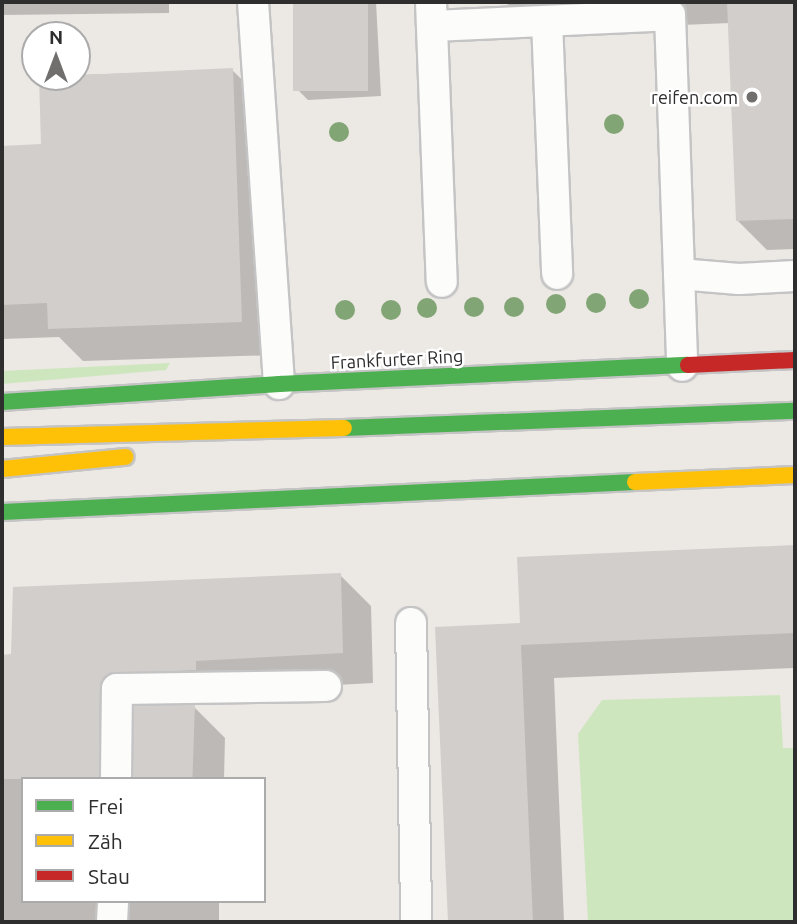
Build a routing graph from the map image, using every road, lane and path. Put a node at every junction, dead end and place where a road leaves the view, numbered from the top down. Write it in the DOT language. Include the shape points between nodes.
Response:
graph roads {
  1 [pos="253,2"];
  2 [pos="432,14"];
  3 [pos="547,21"];
  4 [pos="557,274"];
  5 [pos="679,274"];
  6 [pos="795,276"];
  7 [pos="442,282"];
  8 [pos="795,360"];
  9 [pos="682,366"];
  10 [pos="279,384"];
  11 [pos="2,402"];
  12 [pos="795,411"];
  13 [pos="414,426"];
  14 [pos="2,437"];
  15 [pos="205,449"];
  16 [pos="136,456"];
  17 [pos="2,469"];
  18 [pos="795,475"];
  19 [pos="2,512"];
  20 [pos="411,623"];
  21 [pos="326,686"];
  22 [pos="116,777"];
  23 [pos="113,903"];
  24 [pos="113,922"];
  25 [pos="416,922"];
  1 -- 10 [label="lane"];
  2 -- 3 [label="lane"];
  2 -- 7 [label="lane"];
  3 -- 4 [label="lane"];
  3 -- 5 [label="lane" via="670,15"];
  5 -- 6 [label="lane"];
  5 -- 9 [label="lane"];
  8 -- 9 [label="main road, Frankfurter Ring"];
  9 -- 10 [label="main road, Frankfurter Ring"];
  10 -- 11 [label="main road, Frankfurter Ring"];
  12 -- 13 [label="main road"];
  13 -- 14 [label="main road"];
  13 -- 15 [label="main road"];
  16 -- 17 [label="main road"];
  18 -- 19 [label="main road"];
  20 -- 25 [label="lane"];
  21 -- 22 [label="lane" via="117,689"];
  23 -- 24 [label="lane"];
}
